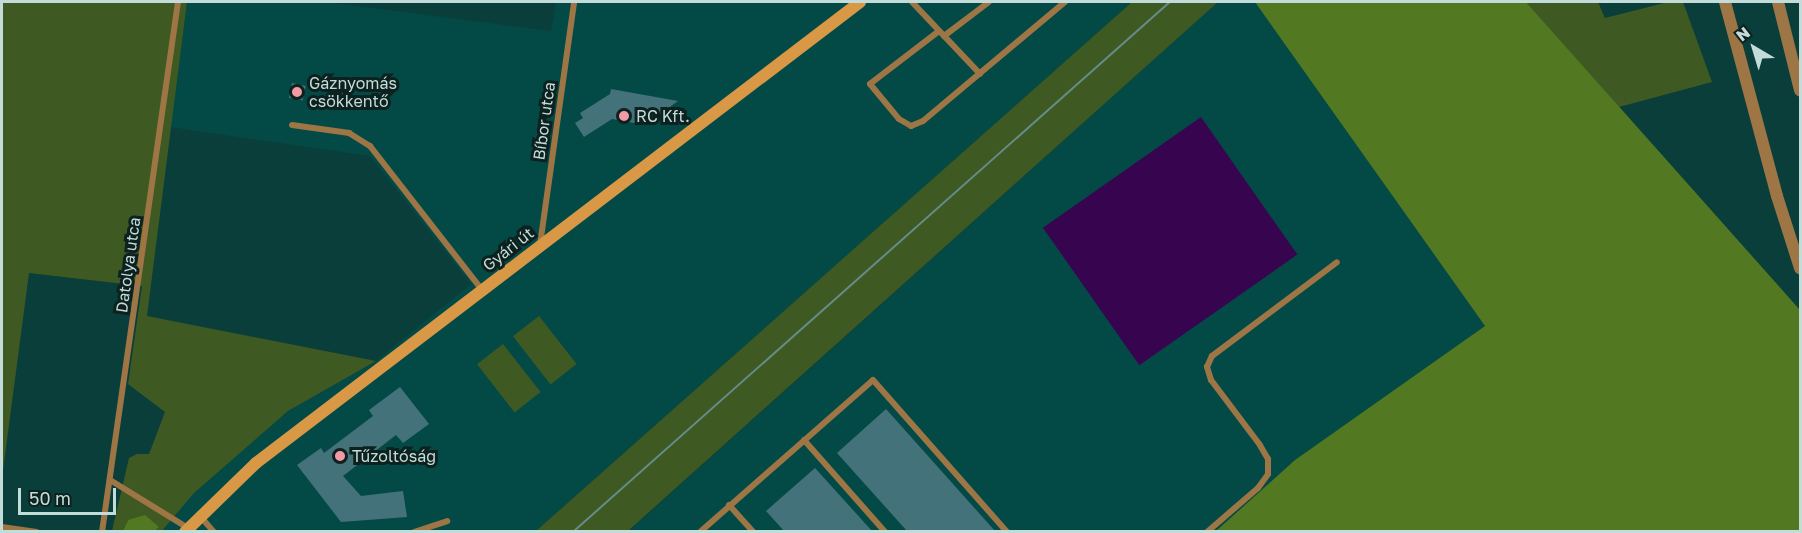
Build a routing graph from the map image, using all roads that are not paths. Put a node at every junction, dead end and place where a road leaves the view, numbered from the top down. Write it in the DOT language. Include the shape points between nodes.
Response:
graph roads {
  1 [pos="178,2"];
  2 [pos="574,2"];
  3 [pos="861,2"];
  4 [pos="912,2"];
  5 [pos="989,2"];
  6 [pos="1065,2"];
  7 [pos="1725,2"];
  8 [pos="1778,2"];
  9 [pos="942,34"];
  10 [pos="980,74"];
  11 [pos="1800,90"];
  12 [pos="292,125"];
  13 [pos="540,245"];
  14 [pos="1337,262"];
  15 [pos="1800,268"];
  16 [pos="482,290"];
  17 [pos="804,440"];
  18 [pos="110,480"];
  19 [pos="729,506"];
  20 [pos="200,516"];
  21 [pos="447,521"];
  22 [pos="2,527"];
  23 [pos="187,530"];
  24 [pos="37,531"];
  25 [pos="102,531"];
  26 [pos="214,531"];
  27 [pos="414,531"];
  28 [pos="700,531"];
  29 [pos="753,531"];
  30 [pos="885,531"];
  31 [pos="1007,531"];
  32 [pos="1207,531"];
  1 -- 18 [label="lane, Datolya utca"];
  2 -- 13 [label="lane, Bíbor utca"];
  3 -- 13 [label="street, Gyári út"];
  4 -- 9 [label="lane"];
  5 -- 9 [label="lane"];
  6 -- 10 [label="lane"];
  7 -- 15 [label="street"];
  8 -- 11 [label="street"];
  9 -- 10 [label="lane"];
  9 -- 10 [label="lane" via="870,84 899,120 911,126 923,121"];
  12 -- 16 [label="lane" via="350,133 370,146"];
  13 -- 16 [label="street, Gyári út"];
  14 -- 32 [label="lane" via="1212,356 1208,368 1211,380 1260,445 1268,459 1268,474 1258,488"];
  16 -- 20 [label="street, Gyári út" via="256,463"];
  17 -- 19 [label="lane"];
  17 -- 30 [label="lane"];
  17 -- 31 [label="lane" via="873,380"];
  18 -- 23 [label="lane"];
  18 -- 25 [label="lane, Datolya utca"];
  19 -- 28 [label="lane"];
  19 -- 29 [label="lane"];
  20 -- 23 [label="street, Gyári út"];
  20 -- 26 [label="lane"];
  21 -- 27 [label="lane"];
  22 -- 24 [label="lane"];
}
